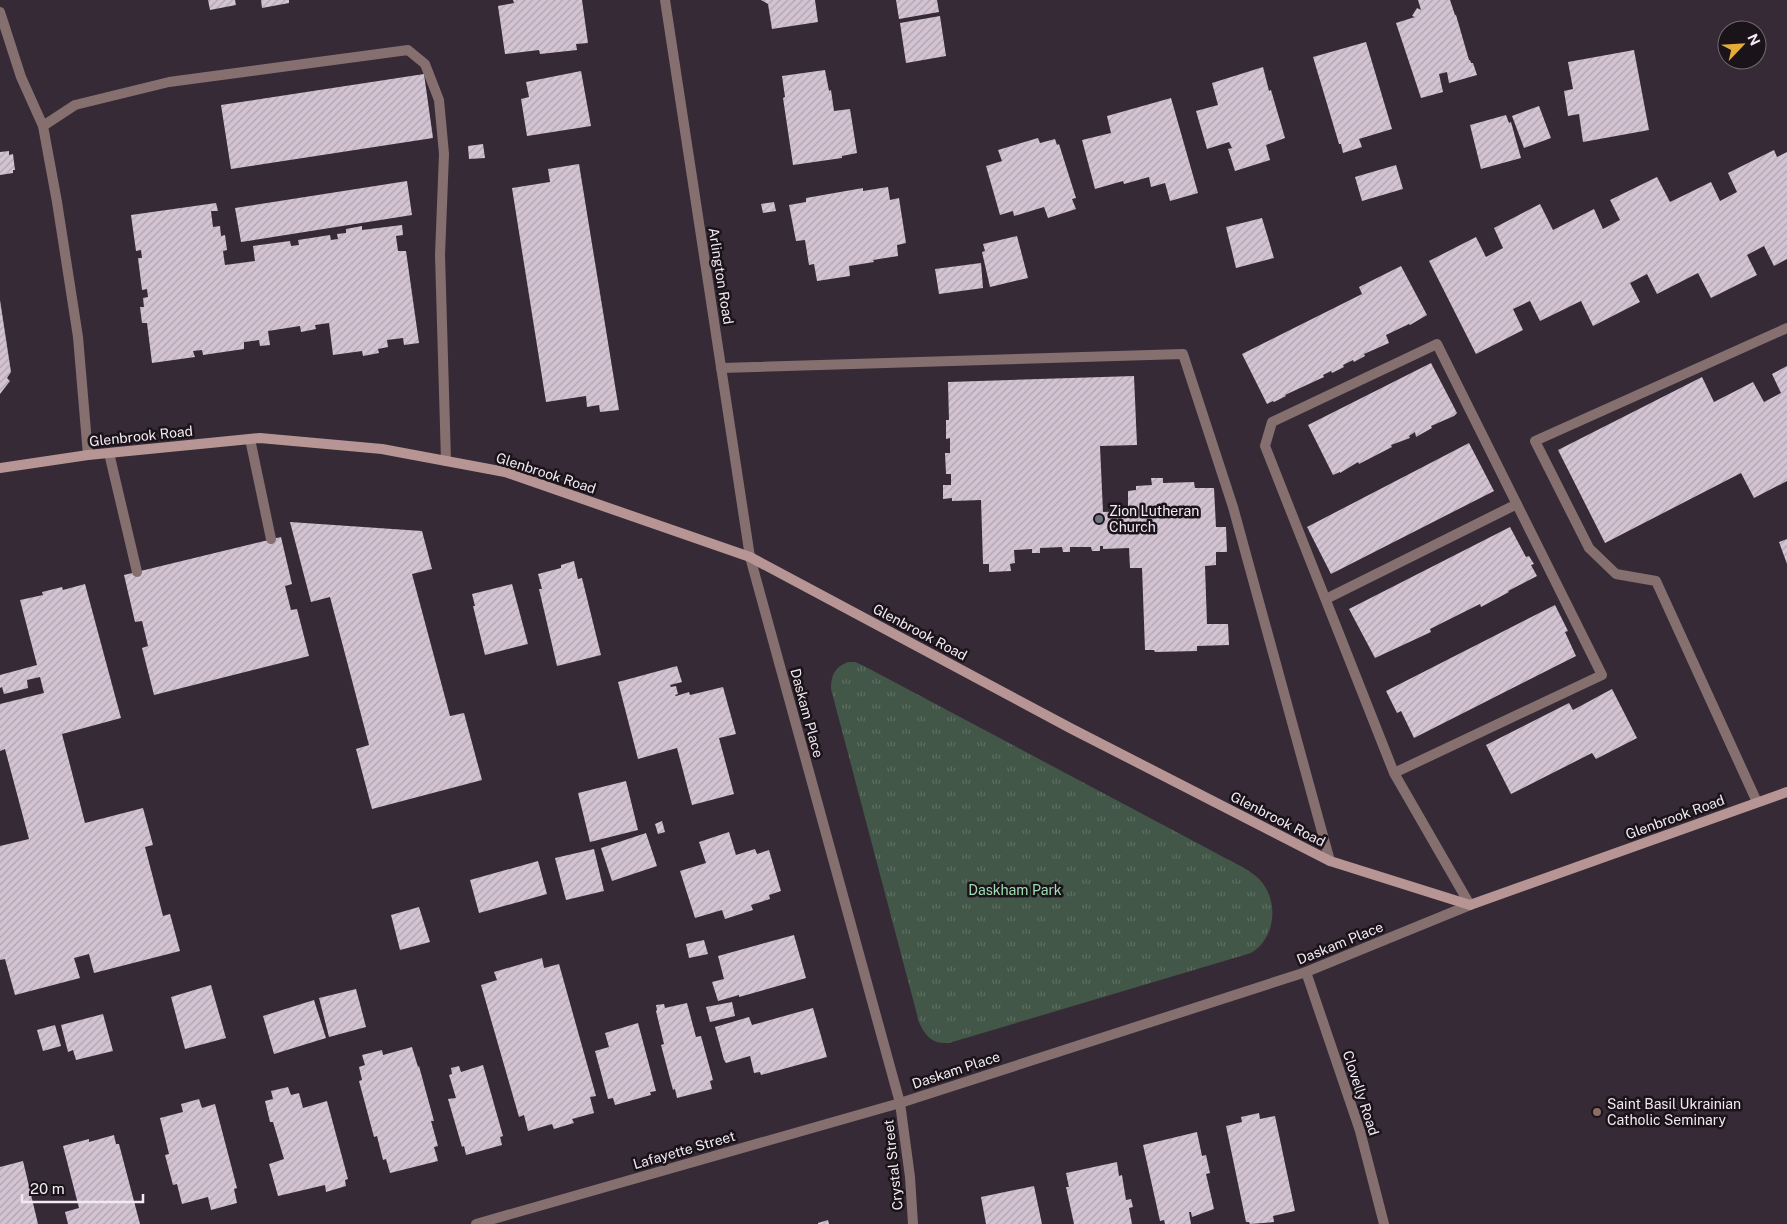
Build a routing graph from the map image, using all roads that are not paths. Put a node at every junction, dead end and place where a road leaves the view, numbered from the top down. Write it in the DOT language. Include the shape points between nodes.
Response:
graph roads {
  1 [pos="665,0"];
  2 [pos="0,12"];
  3 [pos="42,126"];
  4 [pos="1787,328"];
  5 [pos="722,368"];
  6 [pos="250,439"];
  7 [pos="109,453"];
  8 [pos="88,455"];
  9 [pos="446,461"];
  10 [pos="0,468"];
  11 [pos="1517,504"];
  12 [pos="271,539"];
  13 [pos="750,557"];
  14 [pos="137,572"];
  15 [pos="1326,599"];
  16 [pos="1394,773"];
  17 [pos="1787,792"];
  18 [pos="1757,802"];
  19 [pos="1330,861"];
  20 [pos="1470,905"];
  21 [pos="1306,972"];
  22 [pos="900,1103"];
  23 [pos="476,1224"];
  24 [pos="913,1224"];
  25 [pos="1384,1224"];
  1 -- 5 [label="street, Arlington Road"];
  2 -- 3 [label="street" via="21,77"];
  3 -- 8 [label="street" via="78,337"];
  3 -- 9 [label="street" via="75,105 170,82 408,50 425,64 440,100 444,154 440,255"];
  4 -- 18 [label="street" via="1535,440 1589,548 1616,574 1656,581"];
  5 -- 13 [label="street, Arlington Road"];
  5 -- 19 [label="street" via="1183,354 1233,507"];
  6 -- 7 [label="main road, Glenbrook Road"];
  6 -- 9 [label="main road, Glenbrook Road" via="382,449"];
  6 -- 12 [label="street"];
  7 -- 8 [label="main road, Glenbrook Road"];
  7 -- 14 [label="street"];
  8 -- 10 [label="main road, Glenbrook Road"];
  9 -- 13 [label="main road, Glenbrook Road" via="505,472"];
  11 -- 15 [label="street"];
  11 -- 15 [label="street" via="1437,344 1272,422 1266,446"];
  11 -- 16 [label="street" via="1602,675"];
  13 -- 19 [label="main road, Glenbrook Road" via="1063,725"];
  13 -- 22 [label="street, Daskam Place"];
  15 -- 16 [label="street"];
  16 -- 20 [label="street"];
  17 -- 18 [label="main road, Glenbrook Road"];
  18 -- 20 [label="main road, Glenbrook Road"];
  19 -- 20 [label="main road, Glenbrook Road"];
  20 -- 21 [label="street, Daskam Place"];
  21 -- 22 [label="street, Daskam Place"];
  21 -- 25 [label="street, Clovelly Road" via="1360,1131"];
  22 -- 23 [label="street, Lafayette Street"];
  22 -- 24 [label="street, Crystal Street"];
}
